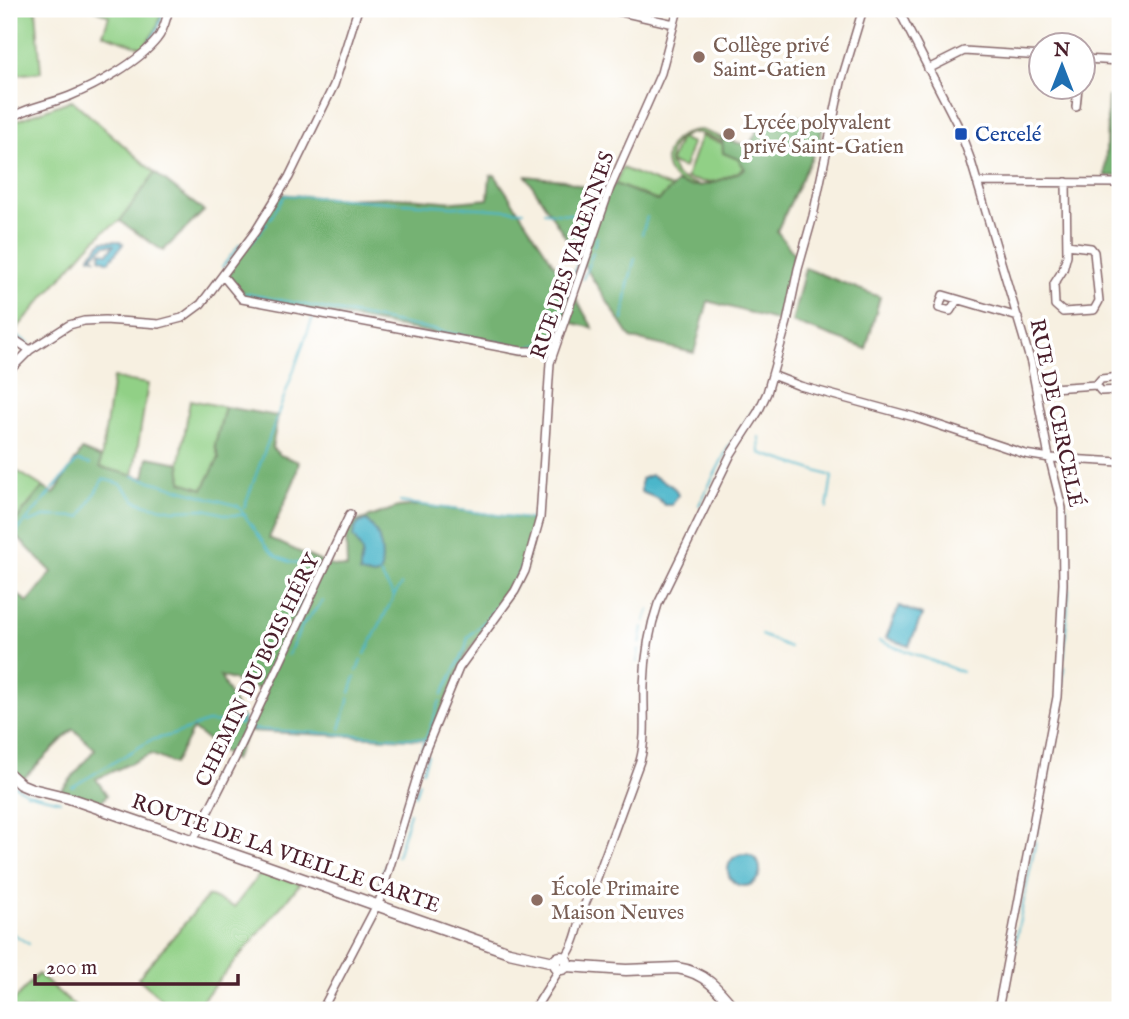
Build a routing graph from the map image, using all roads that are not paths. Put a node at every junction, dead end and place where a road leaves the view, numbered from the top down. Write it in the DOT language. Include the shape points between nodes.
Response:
graph roads {
  1 [pos="169,9"];
  2 [pos="358,9"];
  3 [pos="608,9"];
  4 [pos="678,9"];
  5 [pos="863,9"];
  6 [pos="898,9"];
  7 [pos="674,24"];
  8 [pos="1028,55"];
  9 [pos="1098,60"];
  10 [pos="1120,61"];
  11 [pos="928,69"];
  12 [pos="1077,102"];
  13 [pos="1076,107"];
  14 [pos="9,120"];
  15 [pos="977,182"];
  16 [pos="1066,182"];
  17 [pos="1120,183"];
  18 [pos="1067,244"];
  19 [pos="223,276"];
  20 [pos="957,300"];
  21 [pos="1018,317"];
  22 [pos="9,336"];
  23 [pos="30,351"];
  24 [pos="554,351"];
  25 [pos="9,371"];
  26 [pos="772,375"];
  27 [pos="1120,377"];
  28 [pos="1097,385"];
  29 [pos="1037,389"];
  30 [pos="1120,390"];
  31 [pos="1050,458"];
  32 [pos="1120,462"];
  33 [pos="350,514"];
  34 [pos="9,774"];
  35 [pos="193,841"];
  36 [pos="378,905"];
  37 [pos="561,964"];
  38 [pos="322,1010"];
  39 [pos="534,1010"];
  40 [pos="735,1010"];
  41 [pos="998,1010"];
  1 -- 14 [label="street" via="159,37 144,53 71,95"];
  2 -- 19 [label="street" via="334,85 289,177"];
  3 -- 7 [label="street"];
  4 -- 7 [label="street, RUE DES VARENNES"];
  5 -- 26 [label="street" via="841,82"];
  6 -- 11 [label="street, RUE DE CERCELÉ"];
  7 -- 24 [label="street, RUE DES VARENNES" via="661,73 610,188"];
  8 -- 11 [label="street" via="964,51"];
  9 -- 10 [label="street"];
  11 -- 15 [label="street, RUE DE CERCELÉ" via="961,133"];
  12 -- 13 [label="street"];
  15 -- 16 [label="street"];
  15 -- 21 [label="street, RUE DE CERCELÉ"];
  16 -- 17 [label="street"];
  16 -- 18 [label="street"];
  18 -- 18 [label="street" via="1094,252 1099,301 1094,310 1065,312 1056,307 1054,284 1065,267"];
  19 -- 23 [label="street" via="201,304 172,322 84,321"];
  19 -- 24 [label="street" via="242,299 522,351"];
  20 -- 21 [label="street"];
  21 -- 29 [label="street, RUE DE CERCELÉ"];
  22 -- 23 [label="street"];
  23 -- 25 [label="street"];
  24 -- 36 [label="street, RUE DES VARENNES" via="547,391 540,518 528,562 515,591 466,655 450,687 425,751"];
  26 -- 31 [label="street"];
  26 -- 37 [label="street" via="758,412 731,454 658,604 645,668 643,749 584,914"];
  27 -- 28 [label="street" via="1101,379"];
  28 -- 29 [label="street"];
  28 -- 30 [label="street" via="1101,391"];
  29 -- 31 [label="street, RUE DE CERCELÉ"];
  31 -- 32 [label="street"];
  31 -- 41 [label="street, RUE DE CERCELÉ" via="1062,508 1057,696"];
  33 -- 35 [label="street, CHEMIN DU BOIS HÉRY"];
  34 -- 35 [label="street, ROUTE DE LA VIEILLE CARTE" via="32,789"];
  35 -- 36 [label="street, ROUTE DE LA VIEILLE CARTE"];
  36 -- 37 [label="street, ROUTE DE LA VIEILLE CARTE" via="509,953"];
  36 -- 38 [label="street, RUE DES VARENNES"];
  37 -- 39 [label="street"];
  37 -- 40 [label="street, ROUTE DE LA VIEILLE CARTE" via="600,970 688,970 713,984"];
}
